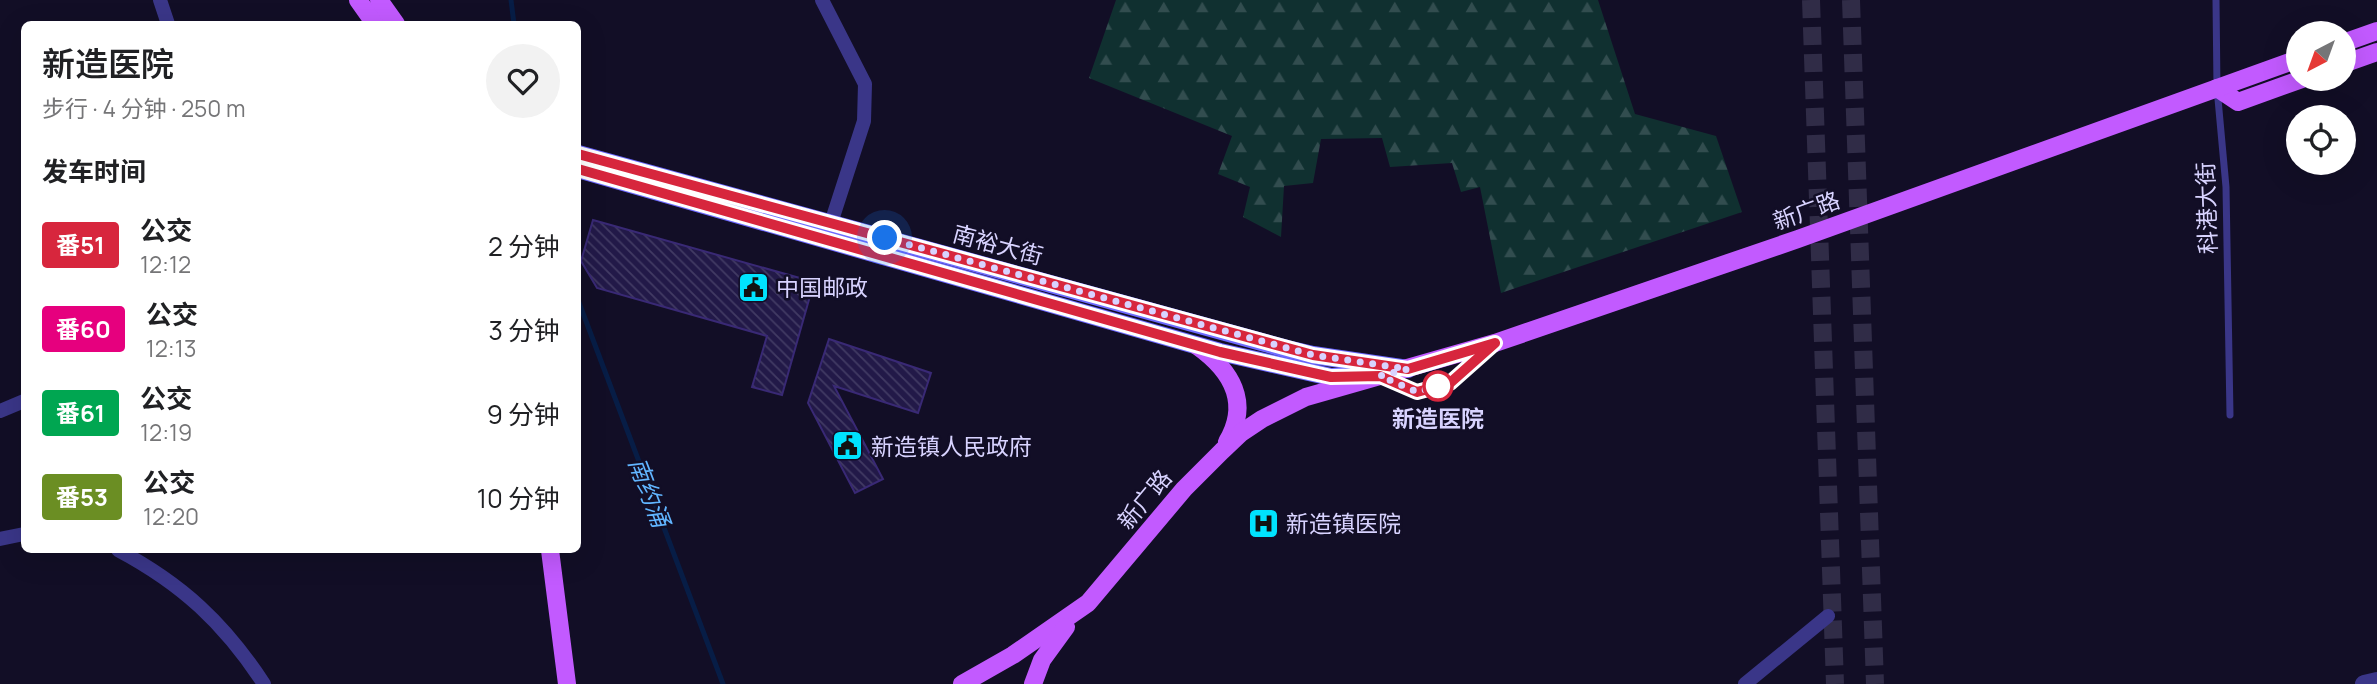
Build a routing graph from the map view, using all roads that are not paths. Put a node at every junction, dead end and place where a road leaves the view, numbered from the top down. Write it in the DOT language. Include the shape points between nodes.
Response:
graph roads {
  1 [pos="160,0"];
  2 [pos="358,0"];
  3 [pos="379,0"];
  4 [pos="822,0"];
  5 [pos="2216,0"];
  6 [pos="167,21"];
  7 [pos="373,21"];
  8 [pos="394,21"];
  9 [pos="2377,31"];
  10 [pos="2356,38"];
  11 [pos="2377,52"];
  12 [pos="2356,59"];
  13 [pos="2286,64"];
  14 [pos="2286,85"];
  15 [pos="2217,88"];
  16 [pos="581,155"];
  17 [pos="581,170"];
  18 [pos="831,223"];
  19 [pos="1495,343"];
  20 [pos="1197,346"];
  21 [pos="1408,369"];
  22 [pos="1380,376"];
  23 [pos="21,402"];
  24 [pos="0,411"];
  25 [pos="2230,415"];
  26 [pos="1222,451"];
  27 [pos="21,535"];
  28 [pos="0,539"];
  29 [pos="124,553"];
  30 [pos="550,553"];
  31 [pos="1076,612"];
  32 [pos="1828,616"];
  33 [pos="2377,681"];
  34 [pos="264,684"];
  35 [pos="567,684"];
  36 [pos="962,684"];
  37 [pos="1034,684"];
  38 [pos="1745,684"];
  39 [pos="2364,684"];
  1 -- 6 [label="street"];
  2 -- 7 [label="main road"];
  3 -- 8 [label="main road"];
  4 -- 18 [label="street" via="865,84 864,121"];
  5 -- 15 [label="lane, 科港大街"];
  9 -- 10 [label="main road"];
  11 -- 12 [label="main road"];
  13 -- 15 [label="main road, 新广路"];
  14 -- 15 [label="main road" via="2238,102"];
  15 -- 19 [label="main road, 新广路"];
  15 -- 25 [label="lane, 科港大街" via="2227,187"];
  16 -- 18 [label="main road, 南裕大街"];
  17 -- 20 [label="main road, 南裕大街"];
  18 -- 21 [label="main road, 南裕大街" via="1313,355"];
  19 -- 21 [label="main road, 新广路"];
  19 -- 22 [label="lane" via="1450,383 1417,392"];
  20 -- 22 [label="main road, 南裕大街" via="1331,377"];
  20 -- 26 [label="main road" via="1226,372 1238,402 1235,428"];
  21 -- 22 [label="main road, 新广路"];
  22 -- 26 [label="main road, 新广路" via="1306,397 1262,419"];
  23 -- 24 [label="street"];
  26 -- 31 [label="main road, 新广路" via="1184,489 1100,591"];
  27 -- 28 [label="street"];
  29 -- 34 [label="street" via="206,610"];
  30 -- 35 [label="main road"];
  31 -- 36 [label="main road, 新广路"];
  31 -- 37 [label="main road" via="1042,660"];
  32 -- 38 [label="street"];
  33 -- 39 [label="street"];
}
